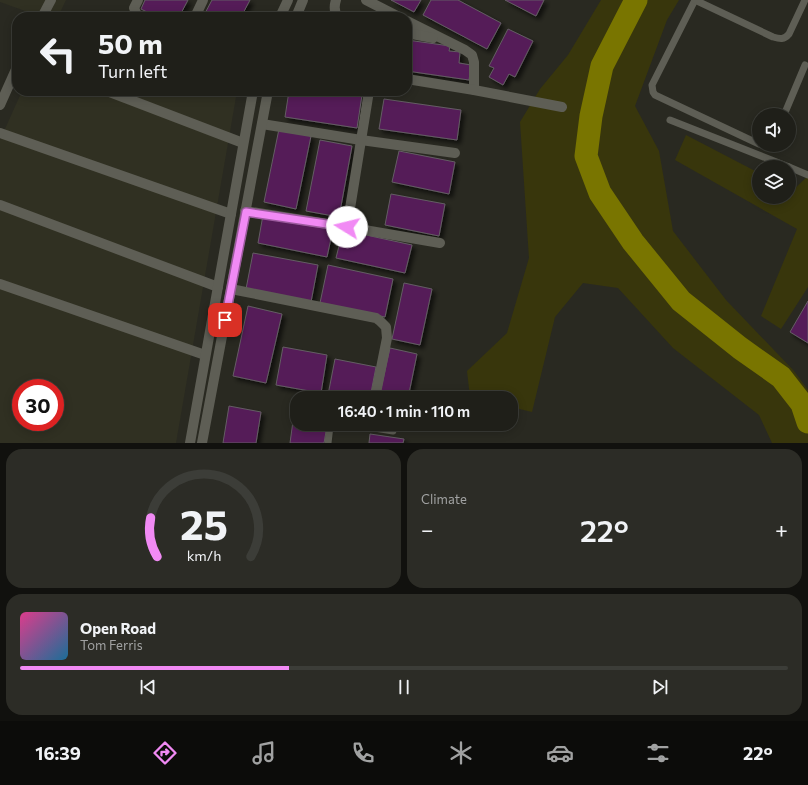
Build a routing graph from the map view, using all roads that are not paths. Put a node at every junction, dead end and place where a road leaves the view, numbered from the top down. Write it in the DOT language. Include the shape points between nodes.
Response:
graph roads {
  1 [pos="51,0"];
  2 [pos="138,0"];
  3 [pos="203,0"];
  4 [pos="288,0"];
  5 [pos="304,0"];
  6 [pos="336,0"];
  7 [pos="366,0"];
  8 [pos="695,0"];
  9 [pos="805,0"];
  10 [pos="45,12"];
  11 [pos="136,12"];
  12 [pos="197,12"];
  13 [pos="282,12"];
  14 [pos="298,12"];
  15 [pos="335,12"];
  16 [pos="389,12"];
  17 [pos="412,24"];
  18 [pos="412,34"];
  19 [pos="444,40"];
  20 [pos="805,65"];
  21 [pos="12,78"];
  22 [pos="412,80"];
  23 [pos="474,90"];
  24 [pos="120,96"];
  25 [pos="252,96"];
  26 [pos="267,96"];
  27 [pos="368,96"];
  28 [pos="0,105"];
  29 [pos="562,107"];
  30 [pos="787,108"];
  31 [pos="670,120"];
  32 [pos="262,124"];
  33 [pos="0,133"];
  34 [pos="361,140"];
  35 [pos="752,141"];
  36 [pos="244,143"];
  37 [pos="455,153"];
  38 [pos="771,160"];
  39 [pos="796,170"];
  40 [pos="808,175"];
  41 [pos="0,204"];
  42 [pos="246,212"];
  43 [pos="231,214"];
  44 [pos="347,227"];
  45 [pos="440,243"];
  46 [pos="0,284"];
  47 [pos="218,287"];
  48 [pos="231,289"];
  49 [pos="206,355"];
  50 [pos="376,391"];
  51 [pos="329,431"];
  52 [pos="190,443"];
  53 [pos="202,443"];
  54 [pos="328,443"];
  1 -- 10 [label="street"];
  2 -- 11 [label="street" via="134,8"];
  3 -- 12 [label="street"];
  4 -- 13 [label="street"];
  5 -- 14 [label="street"];
  6 -- 15 [label="street"];
  7 -- 16 [label="street"];
  8 -- 9 [label="lane" via="780,39 786,38 789,34"];
  8 -- 35 [label="lane" via="652,85 653,92"];
  17 -- 19 [label="street"];
  18 -- 19 [label="street"];
  19 -- 23 [label="street" via="472,55"];
  20 -- 30 [label="lane"];
  21 -- 28 [label="street"];
  22 -- 23 [label="street"];
  23 -- 29 [label="street"];
  24 -- 36 [label="street"];
  25 -- 36 [label="street"];
  26 -- 32 [label="street"];
  27 -- 34 [label="street"];
  31 -- 38 [label="lane"];
  32 -- 34 [label="street"];
  32 -- 42 [label="street"];
  33 -- 43 [label="street"];
  34 -- 37 [label="street"];
  34 -- 44 [label="street"];
  36 -- 43 [label="street"];
  39 -- 40 [label="lane"];
  41 -- 47 [label="street"];
  42 -- 44 [label="street"];
  42 -- 48 [label="street"];
  43 -- 47 [label="street"];
  44 -- 45 [label="street"];
  46 -- 49 [label="street"];
  47 -- 49 [label="street"];
  48 -- 50 [label="street" via="376,318 386,327 387,338"];
  48 -- 53 [label="street"];
  49 -- 52 [label="street"];
  51 -- 54 [label="lane"];
}
